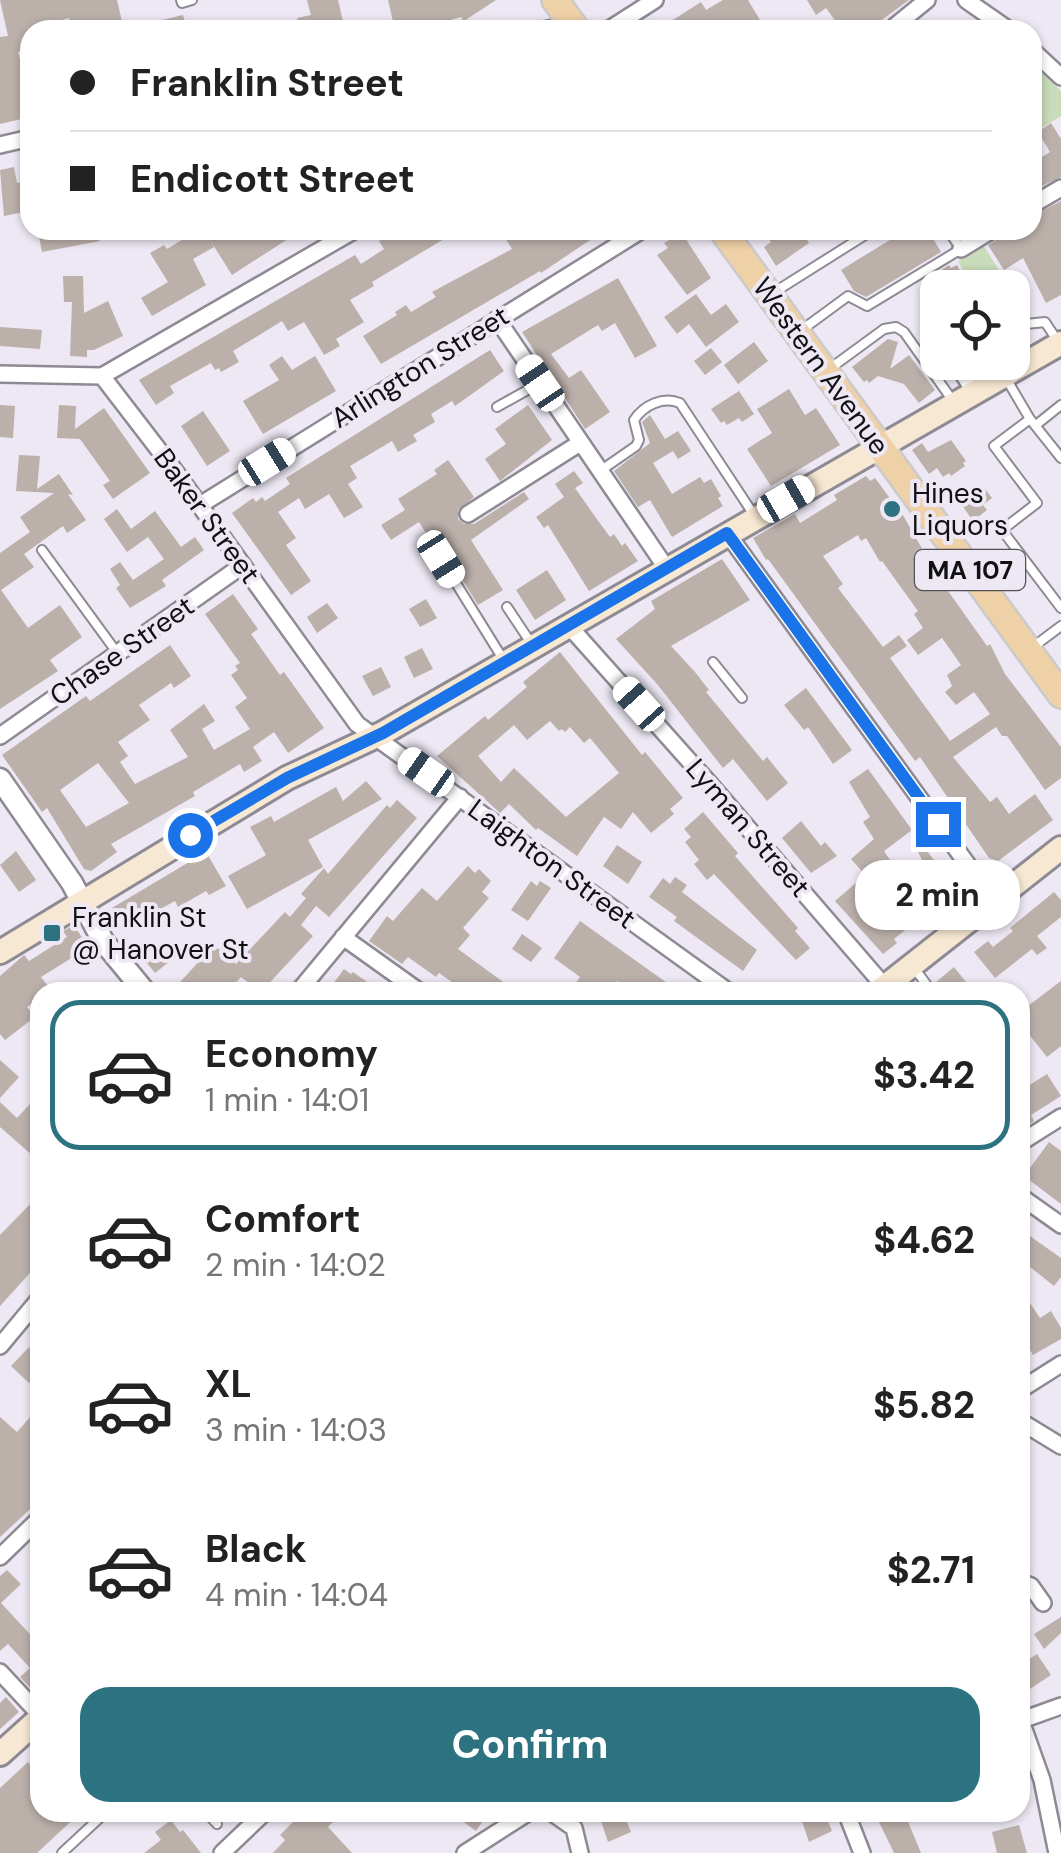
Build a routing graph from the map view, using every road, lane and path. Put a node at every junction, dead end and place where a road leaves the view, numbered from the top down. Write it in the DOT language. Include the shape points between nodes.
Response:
graph roads {
  1 [pos="180,0"];
  2 [pos="192,0"];
  3 [pos="654,0"];
  4 [pos="927,0"];
  5 [pos="966,0"];
  6 [pos="623,20"];
  7 [pos="902,20"];
  8 [pos="995,20"];
  9 [pos="1042,59"];
  10 [pos="1061,76"];
  11 [pos="337,240"];
  12 [pos="626,240"];
  13 [pos="729,240"];
  14 [pos="857,240"];
  15 [pos="955,240"];
  16 [pos="976,240"];
  17 [pos="961,249"];
  18 [pos="770,296"];
  19 [pos="496,319"];
  20 [pos="1030,326"];
  21 [pos="797,333"];
  22 [pos="1060,344"];
  23 [pos="1030,361"];
  24 [pos="826,372"];
  25 [pos="0,374"];
  26 [pos="102,376"];
  27 [pos="960,380"];
  28 [pos="997,380"];
  29 [pos="1007,380"];
  30 [pos="540,383"];
  31 [pos="965,398"];
  32 [pos="1061,405"];
  33 [pos="497,407"];
  34 [pos="1033,422"];
  35 [pos="580,442"];
  36 [pos="879,446"];
  37 [pos="1061,458"];
  38 [pos="600,471"];
  39 [pos="200,505"];
  40 [pos="468,514"];
  41 [pos="755,516"];
  42 [pos="727,533"];
  43 [pos="42,550"];
  44 [pos="441,559"];
  45 [pos="243,565"];
  46 [pos="666,569"];
  47 [pos="507,606"];
  48 [pos="1061,608"];
  49 [pos="569,626"];
  50 [pos="1061,626"];
  51 [pos="533,647"];
  52 [pos="1028,650"];
  53 [pos="118,654"];
  54 [pos="506,662"];
  55 [pos="713,662"];
  56 [pos="1061,695"];
  57 [pos="742,698"];
  58 [pos="0,736"];
  59 [pos="374,736"];
  60 [pos="0,779"];
  61 [pos="460,797"];
  62 [pos="1061,848"];
  63 [pos="81,900"];
  64 [pos="994,901"];
  65 [pos="343,937"];
  66 [pos="0,952"];
  67 [pos="912,966"];
  68 [pos="137,982"];
  69 [pos="306,982"];
  70 [pos="406,982"];
  71 [pos="715,982"];
  72 [pos="875,982"];
  73 [pos="892,982"];
  74 [pos="924,982"];
  75 [pos="1061,1117"];
  76 [pos="1030,1137"];
  77 [pos="1030,1203"];
  78 [pos="1061,1225"];
  79 [pos="30,1310"];
  80 [pos="0,1346"];
  81 [pos="1061,1364"];
  82 [pos="1030,1384"];
  83 [pos="1030,1428"];
  84 [pos="1061,1446"];
  85 [pos="30,1528"];
  86 [pos="0,1557"];
  87 [pos="1030,1586"];
  88 [pos="1044,1603"];
  89 [pos="0,1672"];
  90 [pos="30,1706"];
  91 [pos="1061,1706"];
  92 [pos="1030,1716"];
  93 [pos="30,1726"];
  94 [pos="1030,1745"];
  95 [pos="0,1754"];
  96 [pos="95,1822"];
  97 [pos="255,1822"];
  98 [pos="513,1822"];
  99 [pos="565,1822"];
  100 [pos="850,1822"];
  101 [pos="62,1853"];
  102 [pos="222,1853"];
  103 [pos="465,1853"];
  104 [pos="580,1853"];
  105 [pos="862,1853"];
  106 [pos="1057,1853"];
  1 -- 2 [label="lane"];
  3 -- 6 [label="street"];
  4 -- 7 [label="street"];
  5 -- 8 [label="street"];
  9 -- 10 [label="street"];
  11 -- 26 [label="street"];
  12 -- 19 [label="street, Arlington Street"];
  13 -- 18 [label="main road, Western Avenue / MA 107"];
  14 -- 18 [label="lane"];
  15 -- 17 [label="lane"];
  16 -- 17 [label="street"];
  17 -- 21 [label="lane" via="867,306 848,296"];
  18 -- 21 [label="main road, Western Avenue / MA 107"];
  19 -- 30 [label="street"];
  19 -- 39 [label="street, Arlington Street"];
  20 -- 22 [label="lane" via="1046,323"];
  21 -- 24 [label="main road, Western Avenue / MA 107"];
  22 -- 23 [label="main road"];
  24 -- 31 [label="lane" via="896,327"];
  24 -- 36 [label="main road, Western Avenue / MA 107"];
  25 -- 26 [label="street"];
  26 -- 39 [label="street, Baker Street"];
  27 -- 31 [label="street"];
  28 -- 31 [label="main road"];
  29 -- 34 [label="lane"];
  30 -- 33 [label="lane"];
  30 -- 35 [label="street"];
  31 -- 36 [label="main road"];
  32 -- 34 [label="lane"];
  34 -- 37 [label="lane"];
  34 -- 48 [label="lane" via="994,446 1037,504 1002,530"];
  35 -- 38 [label="street"];
  35 -- 40 [label="street"];
  36 -- 41 [label="main road"];
  36 -- 52 [label="main road, Western Avenue / MA 107"];
  38 -- 41 [label="lane" via="636,446 636,415 670,399 680,403"];
  38 -- 46 [label="street"];
  39 -- 45 [label="street, Baker Street"];
  41 -- 42 [label="main road"];
  42 -- 46 [label="main road"];
  42 -- 64 [label="street"];
  43 -- 53 [label="lane"];
  44 -- 54 [label="lane"];
  45 -- 53 [label="street, Chase Street"];
  45 -- 59 [label="street, Baker Street" via="356,724"];
  46 -- 49 [label="main road"];
  47 -- 51 [label="lane"];
  49 -- 51 [label="main road"];
  49 -- 72 [label="street, Lyman Street"];
  50 -- 52 [label="lane"];
  51 -- 54 [label="main road"];
  52 -- 56 [label="main road, Western Avenue / MA 107"];
  53 -- 58 [label="street, Chase Street"];
  54 -- 59 [label="main road"];
  55 -- 57 [label="lane"];
  59 -- 61 [label="street, Laighton Street"];
  59 -- 63 [label="main road" via="287,778"];
  60 -- 63 [label="street"];
  61 -- 65 [label="street"];
  61 -- 71 [label="street, Laighton Street"];
  62 -- 64 [label="main road"];
  63 -- 66 [label="main road"];
  63 -- 68 [label="street"];
  64 -- 67 [label="main road"];
  65 -- 69 [label="street"];
  65 -- 70 [label="street"];
  67 -- 73 [label="main road"];
  67 -- 74 [label="lane"];
  75 -- 76 [label="street"];
  77 -- 78 [label="street"];
  79 -- 80 [label="street"];
  81 -- 82 [label="street"];
  83 -- 84 [label="street"];
  85 -- 86 [label="street"];
  87 -- 88 [label="street"];
  89 -- 90 [label="street"];
  91 -- 92 [label="street"];
  93 -- 95 [label="main road"];
  94 -- 106 [label="street"];
  96 -- 101 [label="lane"];
  97 -- 102 [label="street"];
  98 -- 103 [label="street"];
  99 -- 104 [label="street" via="574,1828"];
  100 -- 105 [label="street"];
}
